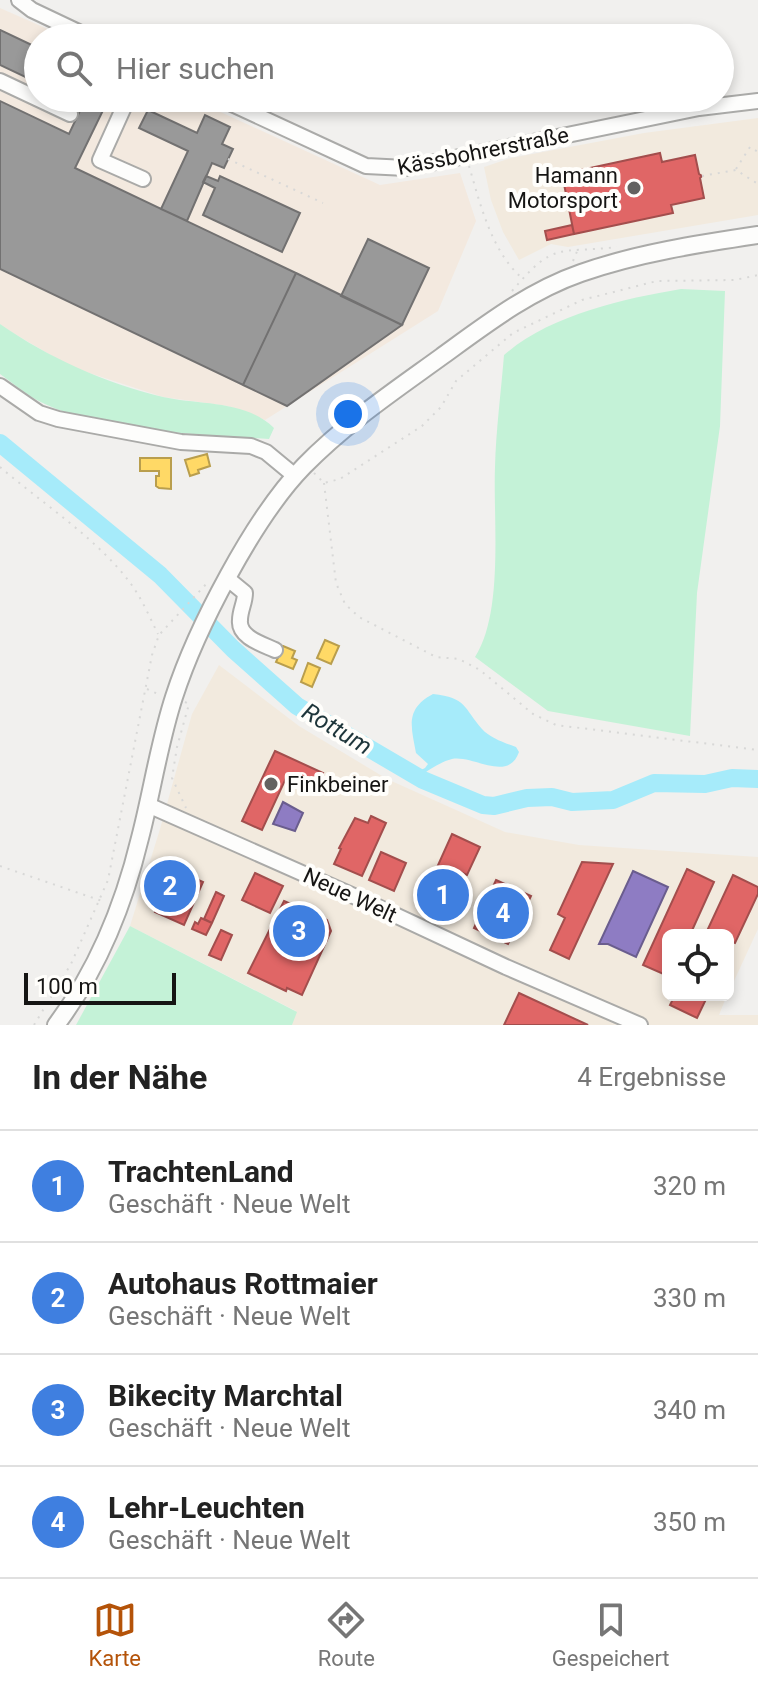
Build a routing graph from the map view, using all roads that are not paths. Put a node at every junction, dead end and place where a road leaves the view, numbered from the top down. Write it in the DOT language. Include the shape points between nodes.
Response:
graph roads {
  1 [pos="19,0"];
  2 [pos="62,24"];
  3 [pos="0,81"];
  4 [pos="24,92"];
  5 [pos="758,101"];
  6 [pos="734,104"];
  7 [pos="66,112"];
  8 [pos="122,112"];
  9 [pos="249,112"];
  10 [pos="680,112"];
  11 [pos="70,114"];
  12 [pos="143,179"];
  13 [pos="758,235"];
  14 [pos="0,386"];
  15 [pos="300,470"];
  16 [pos="228,579"];
  17 [pos="275,650"];
  18 [pos="148,805"];
  19 [pos="56,1025"];
  20 [pos="640,1025"];
  1 -- 2 [label="street"];
  3 -- 4 [label="street"];
  5 -- 6 [label="street, Kässbohrerstraße"];
  7 -- 11 [label="street"];
  8 -- 12 [label="street" via="100,160"];
  9 -- 10 [label="street, Kässbohrerstraße" via="366,166 403,169"];
  13 -- 15 [label="main road" via="645,254 547,288 383,398"];
  14 -- 15 [label="street" via="39,413 58,419 179,442 257,447"];
  15 -- 16 [label="main road" via="254,532"];
  16 -- 17 [label="street" via="245,593 241,629"];
  16 -- 18 [label="main road" via="174,699"];
  18 -- 19 [label="main road" via="110,930"];
  18 -- 20 [label="street, Neue Welt"];
}
